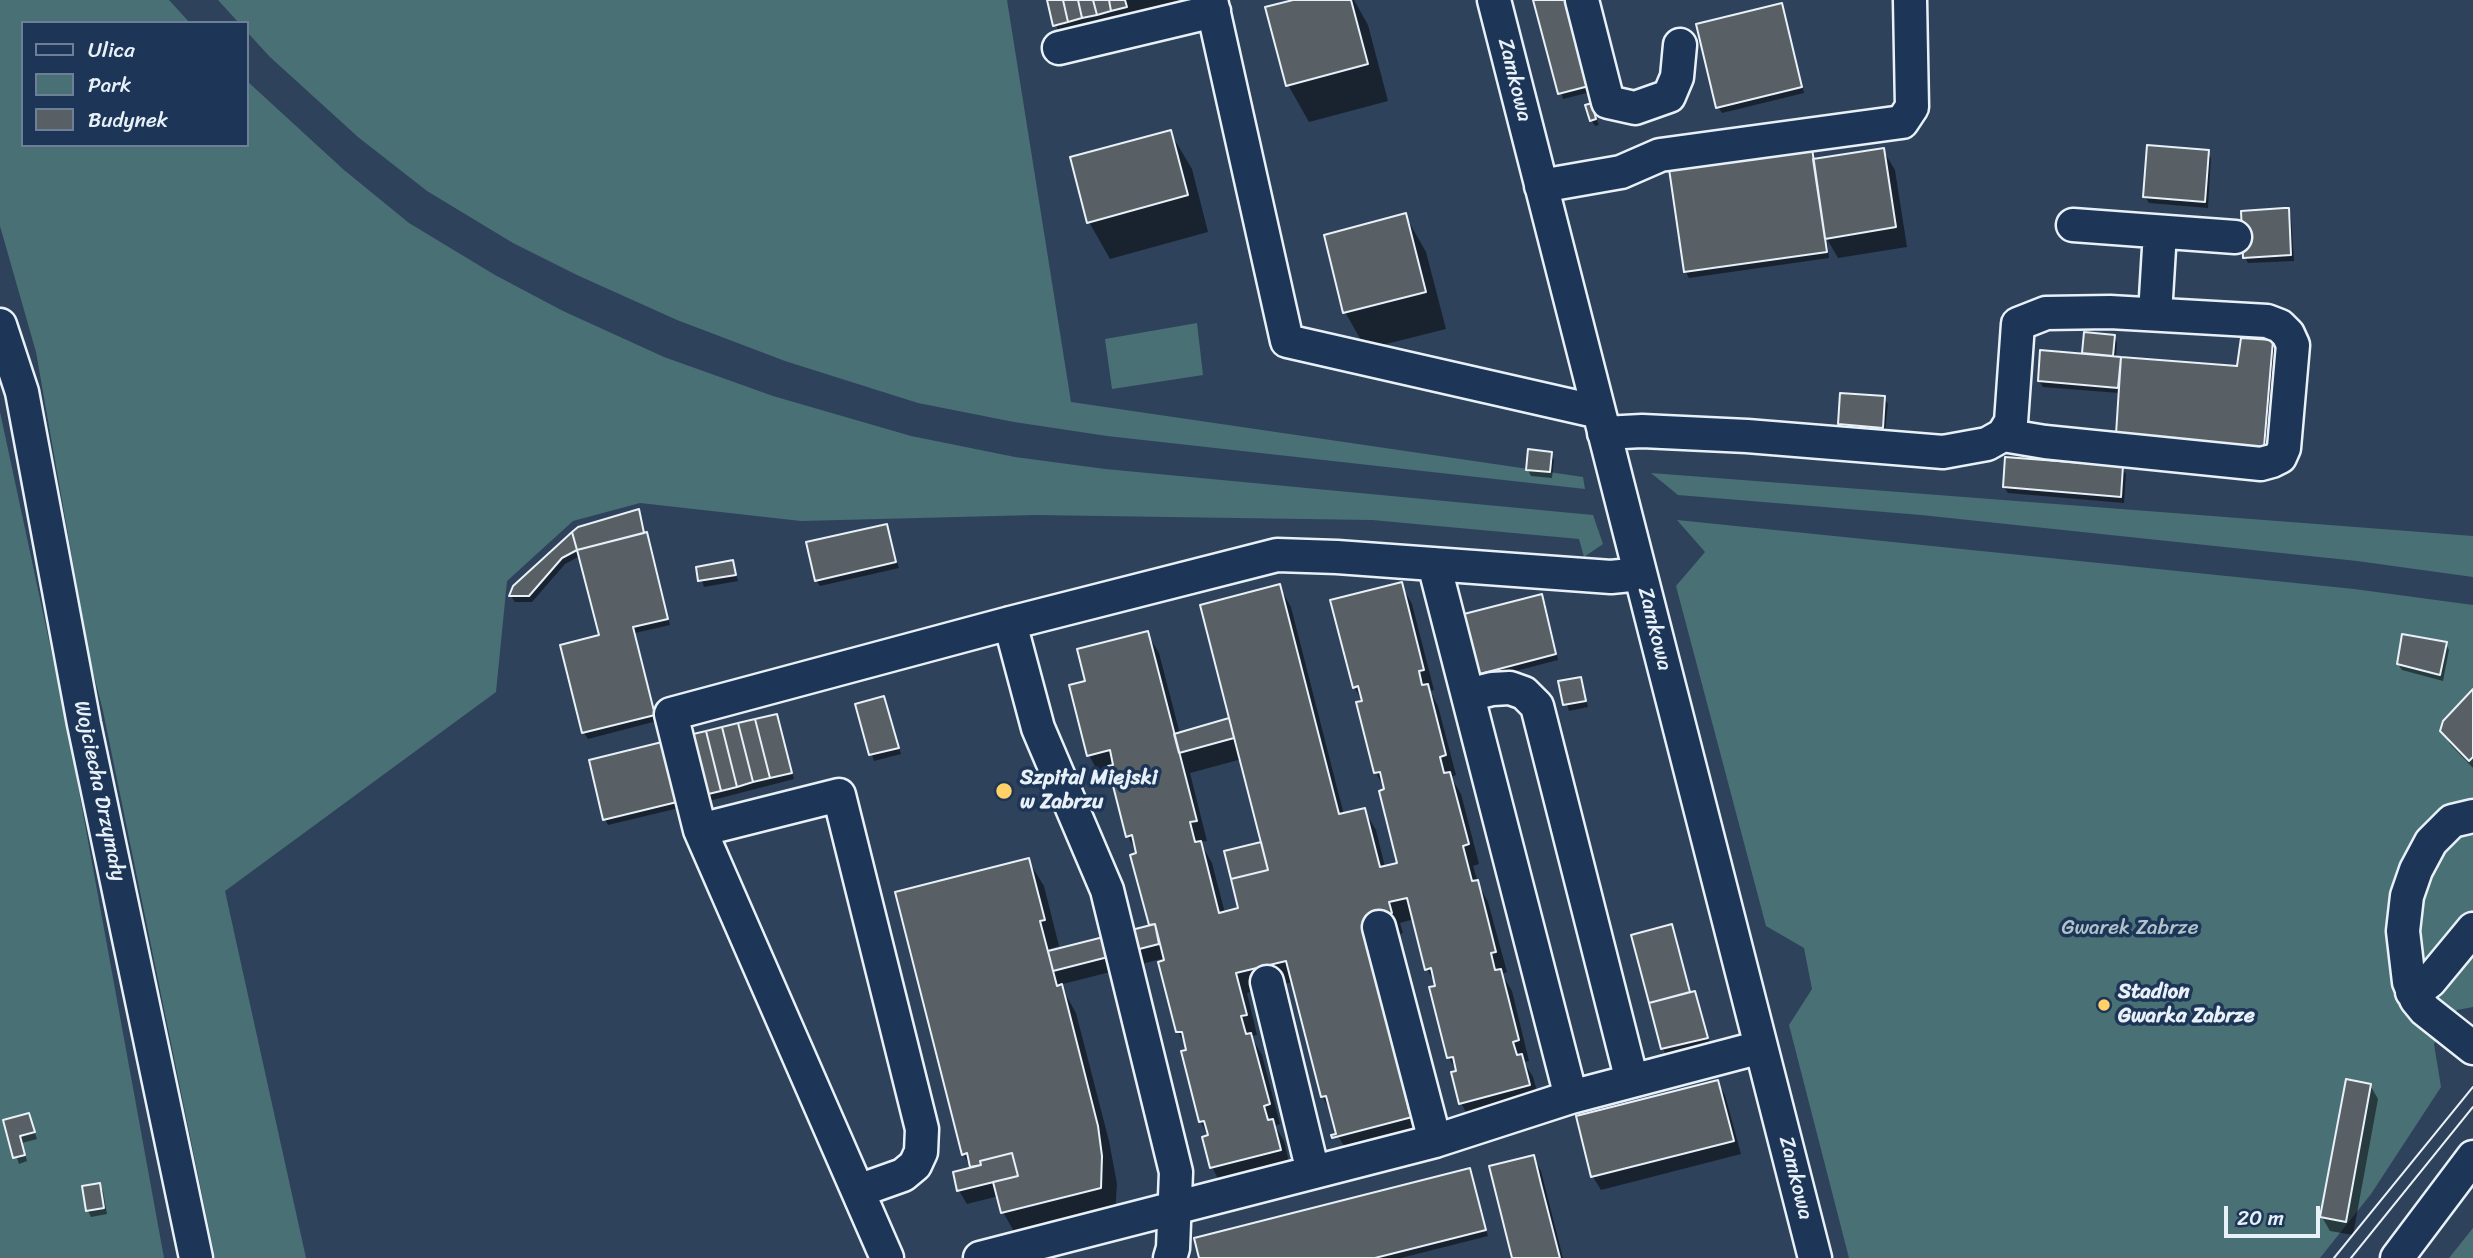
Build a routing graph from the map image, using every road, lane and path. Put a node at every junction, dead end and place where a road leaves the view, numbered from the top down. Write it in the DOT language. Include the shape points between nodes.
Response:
graph roads {
  1 [pos="1494,0"];
  2 [pos="1582,0"];
  3 [pos="1910,0"];
  4 [pos="1212,5"];
  5 [pos="1680,44"];
  6 [pos="1059,48"];
  7 [pos="1541,186"];
  8 [pos="2073,225"];
  9 [pos="2160,232"];
  10 [pos="2235,237"];
  11 [pos="2155,314"];
  12 [pos="0,325"];
  13 [pos="1602,423"];
  14 [pos="2003,435"];
  15 [pos="1434,564"];
  16 [pos="1640,574"];
  17 [pos="1010,623"];
  18 [pos="1468,695"];
  19 [pos="2473,816"];
  20 [pos="700,830"];
  21 [pos="1380,927"];
  22 [pos="2473,929"];
  23 [pos="1267,982"];
  24 [pos="2412,992"];
  25 [pos="1761,1047"];
  26 [pos="2473,1048"];
  27 [pos="1632,1081"];
  28 [pos="1571,1097"];
  29 [pos="1435,1141"];
  30 [pos="2473,1157"];
  31 [pos="1313,1172"];
  32 [pos="858,1191"];
  33 [pos="1175,1208"];
  34 [pos="196,1258"];
  35 [pos="887,1258"];
  36 [pos="980,1258"];
  37 [pos="1170,1258"];
  38 [pos="1815,1258"];
  39 [pos="2397,1258"];
  1 -- 7 [label="street, Zamkowa"];
  2 -- 5 [label="street" via="1608,103 1634,108 1669,96 1677,77"];
  3 -- 7 [label="street" via="1912,107 1902,122 1660,155 1621,172"];
  4 -- 6 [label="street"];
  4 -- 13 [label="street" via="1287,341"];
  7 -- 13 [label="street, Zamkowa"];
  8 -- 9 [label="street"];
  9 -- 10 [label="street"];
  9 -- 11 [label="street"];
  11 -- 14 [label="street" via="2046,313 2018,324 2011,422"];
  11 -- 14 [label="street" via="2267,321 2288,334 2293,345 2280,457 2261,464"];
  12 -- 34 [label="street, Wojciecha Drzymały" via="22,392 85,724"];
  13 -- 14 [label="street" via="1642,431 1943,452 1987,444"];
  13 -- 16 [label="street, Zamkowa"];
  15 -- 16 [label="street" via="1611,577"];
  15 -- 17 [label="street" via="1277,555"];
  15 -- 18 [label="street"];
  16 -- 25 [label="street, Zamkowa"];
  17 -- 20 [label="street" via="671,714"];
  17 -- 33 [label="street" via="1038,728 1107,890 1172,1150"];
  18 -- 27 [label="street" via="1510,688 1524,692 1537,706"];
  18 -- 28 [label="street"];
  19 -- 24 [label="street" via="2452,821 2431,842 2416,870 2403,931"];
  20 -- 32 [label="street"];
  20 -- 32 [label="street" via="839,795 922,1129 915,1166"];
  21 -- 29 [label="street"];
  22 -- 24 [label="street" via="2430,981"];
  23 -- 31 [label="street"];
  24 -- 26 [label="street" via="2425,1010"];
  25 -- 27 [label="street"];
  25 -- 38 [label="street, Zamkowa"];
  27 -- 28 [label="street"];
  28 -- 29 [label="street"];
  29 -- 31 [label="street"];
  30 -- 39 [label="street"];
  31 -- 33 [label="street"];
  32 -- 35 [label="street"];
  33 -- 36 [label="street"];
  33 -- 37 [label="street"];
}
